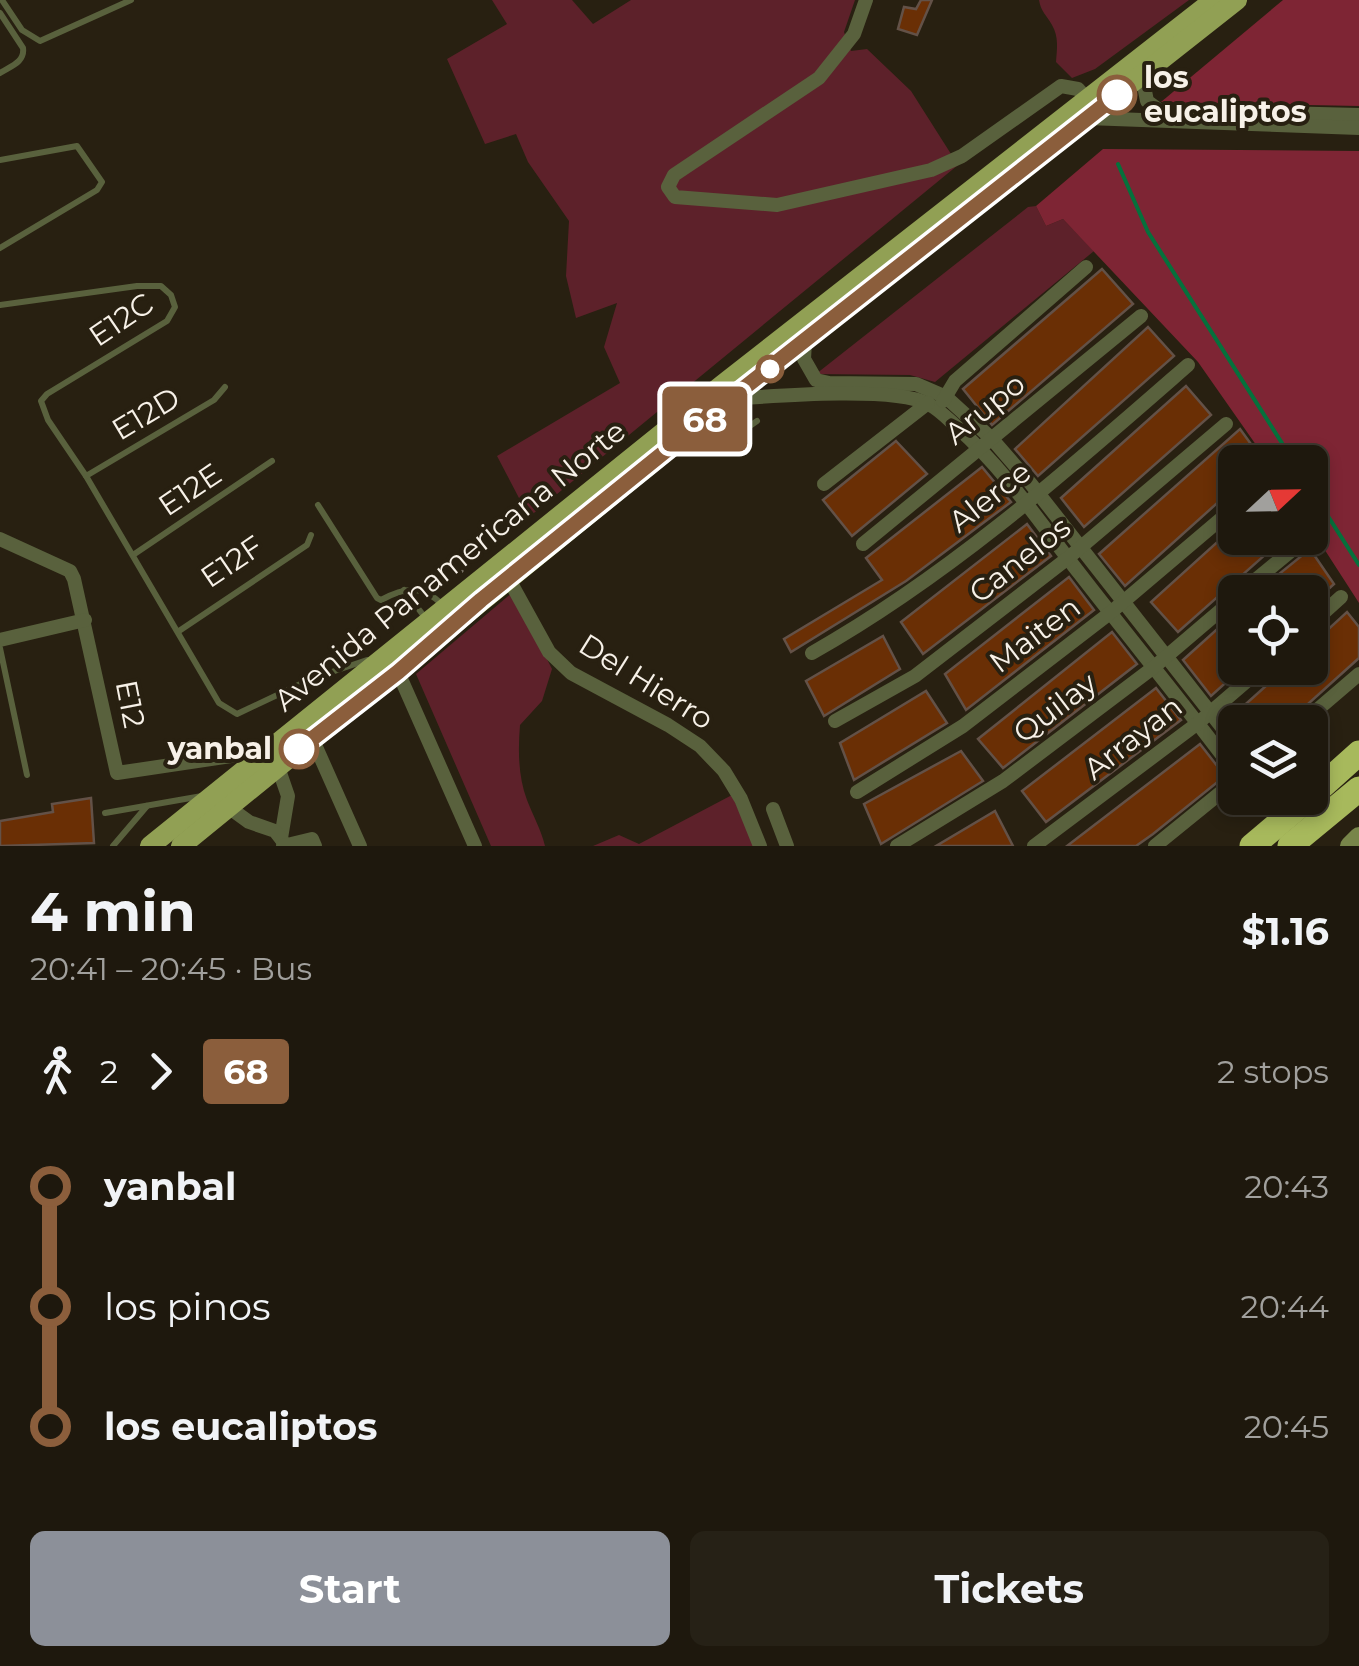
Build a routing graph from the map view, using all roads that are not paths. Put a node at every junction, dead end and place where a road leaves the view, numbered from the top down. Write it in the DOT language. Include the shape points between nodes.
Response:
graph roads {
  1 [pos="2,0"];
  2 [pos="131,0"];
  3 [pos="866,0"];
  4 [pos="1214,0"];
  5 [pos="1237,0"];
  6 [pos="0,13"];
  7 [pos="0,73"];
  8 [pos="1142,76"];
  9 [pos="1087,109"];
  10 [pos="1359,115"];
  11 [pos="1359,128"];
  12 [pos="0,160"];
  13 [pos="0,248"];
  14 [pos="1086,267"];
  15 [pos="0,304"];
  16 [pos="1141,316"];
  17 [pos="805,342"];
  18 [pos="1188,365"];
  19 [pos="226,387"];
  20 [pos="730,399"];
  21 [pos="937,403"];
  22 [pos="756,421"];
  23 [pos="701,422"];
  24 [pos="1226,424"];
  25 [pos="987,444"];
  26 [pos="272,461"];
  27 [pos="86,476"];
  28 [pos="824,484"];
  29 [pos="1034,499"];
  30 [pos="318,505"];
  31 [pos="1218,521"];
  32 [pos="312,535"];
  33 [pos="0,539"];
  34 [pos="863,544"];
  35 [pos="1081,547"];
  36 [pos="133,555"];
  37 [pos="1286,555"];
  38 [pos="1068,558"];
  39 [pos="505,572"];
  40 [pos="1262,575"];
  41 [pos="404,589"];
  42 [pos="1341,598"];
  43 [pos="1123,602"];
  44 [pos="447,609"];
  45 [pos="1328,609"];
  46 [pos="1218,612"];
  47 [pos="1110,613"];
  48 [pos="85,620"];
  49 [pos="430,623"];
  50 [pos="179,631"];
  51 [pos="0,644"];
  52 [pos="397,650"];
  53 [pos="812,653"];
  54 [pos="1168,655"];
  55 [pos="1154,667"];
  56 [pos="398,672"];
  57 [pos="1359,674"];
  58 [pos="1242,685"];
  59 [pos="1322,705"];
  60 [pos="1204,718"];
  61 [pos="835,721"];
  62 [pos="1218,730"];
  63 [pos="312,738"];
  64 [pos="1218,742"];
  65 [pos="1359,753"];
  66 [pos="274,759"];
  67 [pos="26,776"];
  68 [pos="1328,781"];
  69 [pos="1359,788"];
  70 [pos="857,792"];
  71 [pos="1218,795"];
  72 [pos="221,800"];
  73 [pos="147,806"];
  74 [pos="773,809"];
  75 [pos="104,813"];
  76 [pos="1289,815"];
  77 [pos="1359,837"];
  78 [pos="283,843"];
  79 [pos="113,846"];
  80 [pos="150,846"];
  81 [pos="182,846"];
  82 [pos="315,846"];
  83 [pos="360,846"];
  84 [pos="475,846"];
  85 [pos="760,846"];
  86 [pos="787,846"];
  87 [pos="896,846"];
  88 [pos="1034,846"];
  89 [pos="1155,846"];
  90 [pos="1252,846"];
  91 [pos="1290,846"];
  92 [pos="1350,846"];
  1 -- 2 [label="lane" via="22,30 40,42"];
  3 -- 9 [label="street" via="854,34 819,78 674,175 670,193 777,205 931,170 962,156 1061,86 1078,89"];
  4 -- 9 [label="main road, Avenida Panamericana Norte"];
  5 -- 8 [label="main road, Avenida Panamericana Norte"];
  6 -- 7 [label="lane" via="24,48 21,60"];
  8 -- 9 [label="main road, Avenida Panamericana Norte"];
  8 -- 10 [label="street" via="1148,102 1159,110"];
  9 -- 11 [label="street"];
  9 -- 17 [label="main road, Avenida Panamericana Norte"];
  9 -- 39 [label="main road, Avenida Panamericana Norte" via="722,385"];
  12 -- 13 [label="lane" via="76,146 102,182"];
  14 -- 21 [label="street"];
  15 -- 27 [label="lane, E12C" via="137,286 161,286 171,295 175,307 167,322 40,401"];
  16 -- 25 [label="street, Arupo"];
  17 -- 20 [label="main road, Avenida Panamericana Norte"];
  17 -- 21 [label="street" via="804,358 816,380 916,384"];
  18 -- 29 [label="street, Alerce"];
  19 -- 27 [label="lane, E12D"];
  20 -- 21 [label="street" via="802,394"];
  20 -- 23 [label="main road, Avenida Panamericana Norte"];
  21 -- 25 [label="street"];
  21 -- 28 [label="street"];
  22 -- 23 [label="lane" via="721,446"];
  23 -- 39 [label="main road, Avenida Panamericana Norte"];
  24 -- 35 [label="street, Canelos"];
  25 -- 29 [label="street"];
  25 -- 34 [label="street, Arupo"];
  26 -- 36 [label="lane, E12E"];
  27 -- 36 [label="lane"];
  29 -- 35 [label="street"];
  29 -- 38 [label="street"];
  29 -- 53 [label="street, Alerce" via="876,617"];
  30 -- 41 [label="lane" via="376,598"];
  31 -- 43 [label="street, Maiten"];
  32 -- 50 [label="lane, E12F"];
  33 -- 48 [label="street, E12" via="70,571"];
  35 -- 38 [label="street, Canelos"];
  35 -- 43 [label="street"];
  36 -- 50 [label="lane"];
  37 -- 40 [label="street"];
  38 -- 47 [label="street"];
  38 -- 61 [label="street, Canelos" via="914,676"];
  39 -- 44 [label="main road, Avenida Panamericana Norte"];
  39 -- 56 [label="main road, Avenida Panamericana Norte"];
  39 -- 85 [label="street, Del Hierro" via="549,652 571,673 700,746 724,771"];
  41 -- 44 [label="lane" via="426,591"];
  41 -- 49 [label="lane"];
  42 -- 45 [label="street"];
  43 -- 47 [label="street, Maiten"];
  43 -- 54 [label="street"];
  44 -- 49 [label="main road, Avenida Panamericana Norte"];
  46 -- 54 [label="street, Quilay"];
  47 -- 55 [label="street"];
  47 -- 70 [label="street, Maiten" via="963,726"];
  48 -- 51 [label="street"];
  48 -- 66 [label="street, E12" via="117,773"];
  49 -- 52 [label="main road, Avenida Panamericana Norte"];
  50 -- 52 [label="lane" via="219,703 237,714 310,679"];
  51 -- 67 [label="lane"];
  52 -- 66 [label="main road, Avenida Panamericana Norte"];
  54 -- 55 [label="street, Quilay"];
  54 -- 60 [label="street"];
  55 -- 60 [label="street"];
  55 -- 87 [label="street, Quilay" via="1003,781"];
  56 -- 63 [label="main road, Avenida Panamericana Norte"];
  56 -- 84 [label="street"];
  57 -- 59 [label="street"];
  58 -- 60 [label="street, Arrayan"];
  60 -- 62 [label="street"];
  60 -- 64 [label="street"];
  60 -- 88 [label="street, Arrayan"];
  63 -- 66 [label="main road, Avenida Panamericana Norte"];
  63 -- 83 [label="street"];
  65 -- 68 [label="highway"];
  66 -- 72 [label="main road, Avenida Panamericana Norte"];
  66 -- 78 [label="street" via="288,796"];
  69 -- 91 [label="highway"];
  71 -- 89 [label="street"];
  72 -- 73 [label="lane"];
  72 -- 78 [label="street" via="249,822 275,831"];
  72 -- 80 [label="main road, Avenida Panamericana Norte"];
  72 -- 81 [label="main road, Avenida Panamericana Norte"];
  73 -- 75 [label="lane"];
  73 -- 79 [label="lane"];
  74 -- 86 [label="street"];
  76 -- 90 [label="highway"];
  77 -- 92 [label="street"];
  78 -- 82 [label="street" via="312,839"];
}
